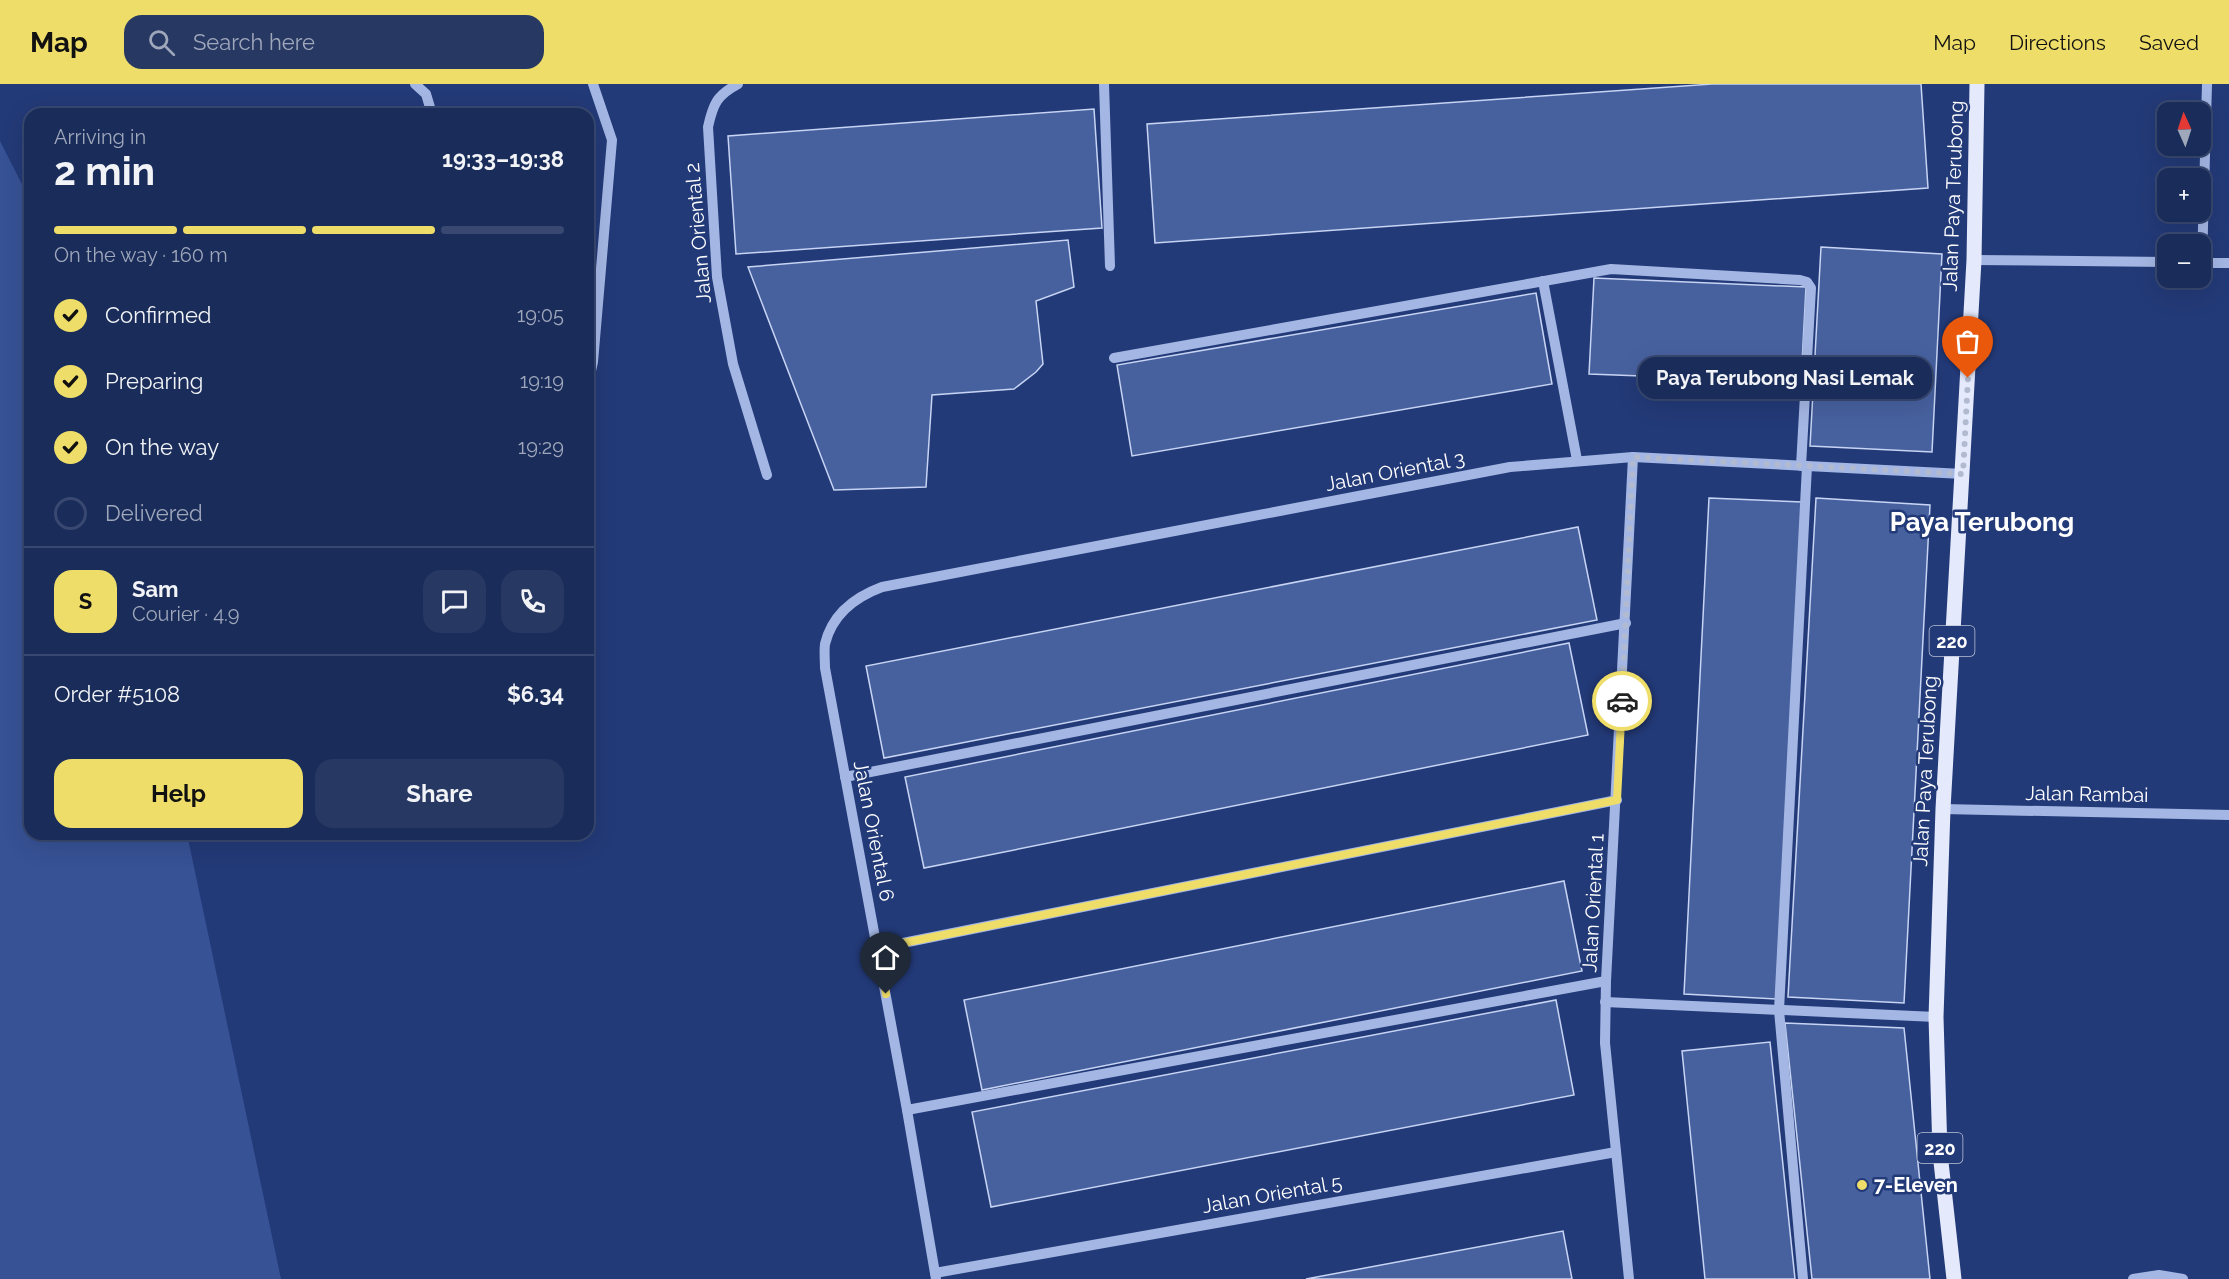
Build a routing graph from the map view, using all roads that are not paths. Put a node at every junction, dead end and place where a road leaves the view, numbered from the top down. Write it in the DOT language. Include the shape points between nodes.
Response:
graph roads {
  1 [pos="415,84"];
  2 [pos="593,84"];
  3 [pos="738,84"];
  4 [pos="1104,84"];
  5 [pos="1977,84"];
  6 [pos="2207,84"];
  7 [pos="430,108"];
  8 [pos="2202,234"];
  9 [pos="1974,260"];
  10 [pos="2157,262"];
  11 [pos="2211,263"];
  12 [pos="2229,263"];
  13 [pos="1110,266"];
  14 [pos="1543,281"];
  15 [pos="594,350"];
  16 [pos="1114,358"];
  17 [pos="1633,457"];
  18 [pos="1577,460"];
  19 [pos="1804,466"];
  20 [pos="1963,474"];
  21 [pos="766,475"];
  22 [pos="845,608"];
  23 [pos="1626,623"];
  24 [pos="845,777"];
  25 [pos="1617,800"];
  26 [pos="1943,809"];
  27 [pos="2229,815"];
  28 [pos="878,948"];
  29 [pos="1606,981"];
  30 [pos="1605,1002"];
  31 [pos="1779,1010"];
  32 [pos="1936,1017"];
  33 [pos="907,1110"];
  34 [pos="1616,1152"];
  35 [pos="936,1276"];
  36 [pos="1629,1279"];
  37 [pos="1803,1279"];
  38 [pos="1954,1279"];
  39 [pos="2133,1279"];
  40 [pos="2183,1279"];
  1 -- 7 [label="street" via="426,94"];
  2 -- 15 [label="street" via="612,140"];
  3 -- 21 [label="street, Jalan Oriental 2" via="722,93 708,126 717,277 733,364"];
  4 -- 13 [label="street"];
  5 -- 9 [label="main road, Jalan Paya Terubong / 220"];
  6 -- 8 [label="street"];
  9 -- 10 [label="street"];
  9 -- 20 [label="main road, Jalan Paya Terubong / 220"];
  11 -- 12 [label="street"];
  14 -- 16 [label="street"];
  14 -- 18 [label="street"];
  14 -- 19 [label="street" via="1611,269 1807,282 1811,288"];
  17 -- 18 [label="street, Jalan Oriental 3"];
  17 -- 19 [label="street, Jalan Oriental 3"];
  17 -- 23 [label="street, Jalan Oriental 1"];
  18 -- 22 [label="street, Jalan Oriental 3" via="1510,467 882,587 862,594"];
  19 -- 20 [label="street, Jalan Oriental 3"];
  19 -- 31 [label="street"];
  20 -- 26 [label="main road, Jalan Paya Terubong / 220"];
  22 -- 24 [label="street, Jalan Oriental 6" via="825,645 825,668"];
  23 -- 24 [label="street"];
  23 -- 25 [label="street, Jalan Oriental 1"];
  24 -- 28 [label="street, Jalan Oriental 6"];
  25 -- 28 [label="street"];
  25 -- 29 [label="street, Jalan Oriental 1"];
  26 -- 27 [label="street, Jalan Rambai"];
  26 -- 32 [label="main road, Jalan Paya Terubong / 220"];
  28 -- 33 [label="street, Jalan Oriental 6"];
  29 -- 30 [label="street, Jalan Oriental 1"];
  29 -- 33 [label="street"];
  30 -- 31 [label="street"];
  30 -- 34 [label="street, Jalan Oriental 1"];
  31 -- 32 [label="street"];
  31 -- 37 [label="street"];
  32 -- 38 [label="main road, Jalan Paya Terubong / 220" via="1940,1153"];
  33 -- 35 [label="street, Jalan Oriental 6"];
  34 -- 35 [label="street, Jalan Oriental 5"];
  34 -- 36 [label="street, Jalan Oriental 1"];
  39 -- 40 [label="street" via="2159,1275"];
}
